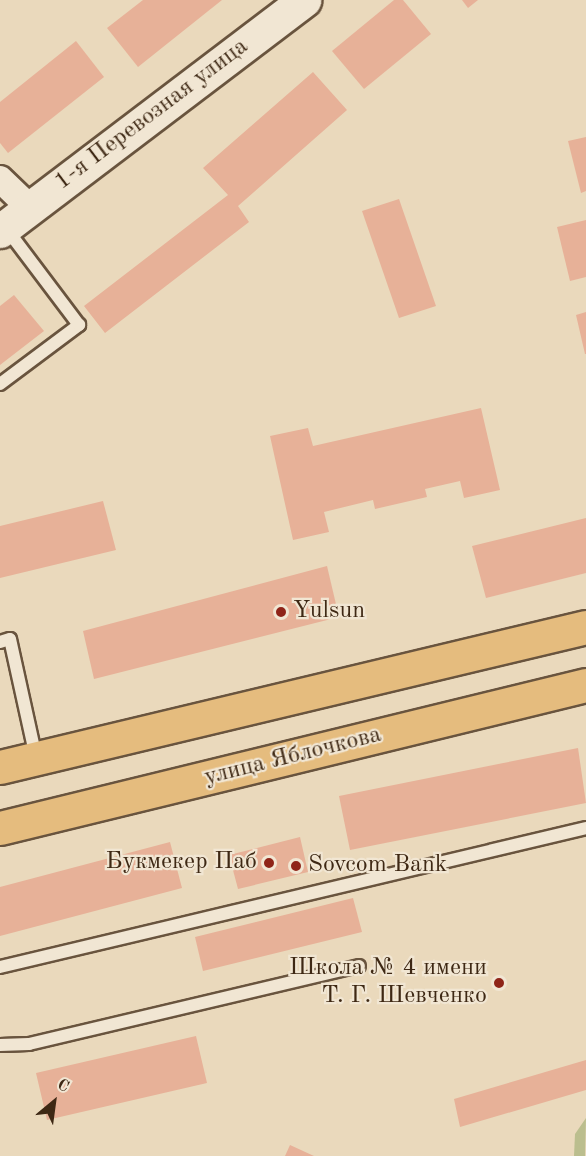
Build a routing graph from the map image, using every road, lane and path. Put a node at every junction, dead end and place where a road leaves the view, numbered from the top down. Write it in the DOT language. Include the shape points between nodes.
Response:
graph roads {
  1 [pos="304,0"];
  2 [pos="0,179"];
  3 [pos="12,222"];
  4 [pos="0,384"];
  5 [pos="586,627"];
  6 [pos="0,642"];
  7 [pos="586,685"];
  8 [pos="36,758"];
  9 [pos="0,766"];
  10 [pos="0,828"];
  11 [pos="586,828"];
  12 [pos="360,966"];
  13 [pos="0,967"];
  14 [pos="0,1045"];
  1 -- 3 [label="main road, 1-я Перевозная улица"];
  2 -- 3 [label="street"];
  3 -- 4 [label="lane" via="79,325"];
  5 -- 8 [label="main road"];
  6 -- 8 [label="lane" via="10,639"];
  7 -- 10 [label="main road, улица Яблочкова"];
  8 -- 9 [label="main road"];
  11 -- 13 [label="lane"];
  12 -- 14 [label="lane" via="29,1044"];
}
